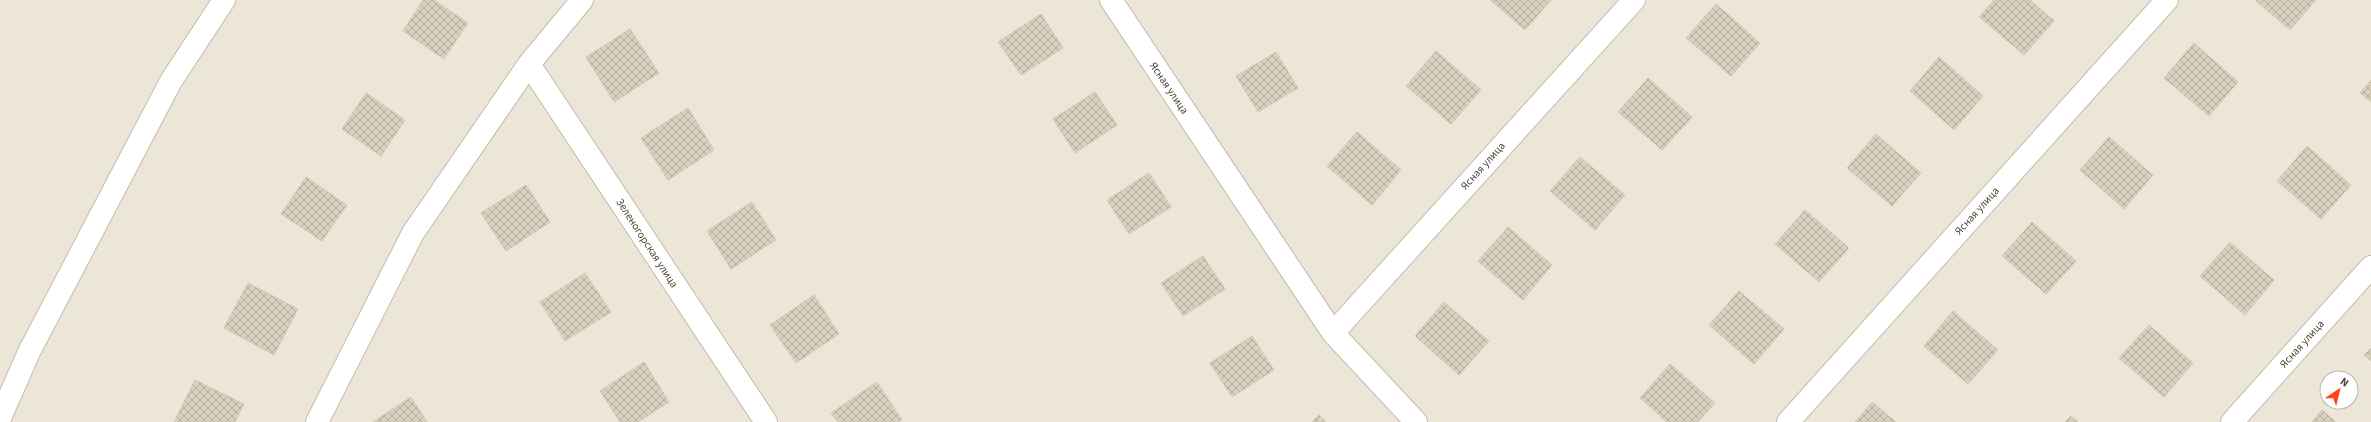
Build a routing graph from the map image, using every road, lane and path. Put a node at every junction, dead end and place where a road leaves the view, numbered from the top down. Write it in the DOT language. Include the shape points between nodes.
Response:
graph roads {
  1 [pos="224,0"];
  2 [pos="582,0"];
  3 [pos="1634,0"];
  4 [pos="2167,0"];
  5 [pos="1113,1"];
  6 [pos="529,64"];
  7 [pos="2371,267"];
  8 [pos="1333,333"];
  9 [pos="0,418"];
  10 [pos="317,422"];
  11 [pos="766,422"];
  12 [pos="1416,422"];
  13 [pos="1788,422"];
  14 [pos="2232,422"];
  1 -- 9 [label="street" via="171,81 29,352"];
  2 -- 6 [label="street"];
  3 -- 8 [label="street, Ясная улица"];
  4 -- 13 [label="street, Ясная улица"];
  5 -- 8 [label="street, Ясная улица"];
  6 -- 10 [label="street" via="413,233"];
  6 -- 11 [label="street, Зеленогорская улица"];
  7 -- 14 [label="street, Ясная улица"];
  8 -- 12 [label="street, Ясная улица"];
}
